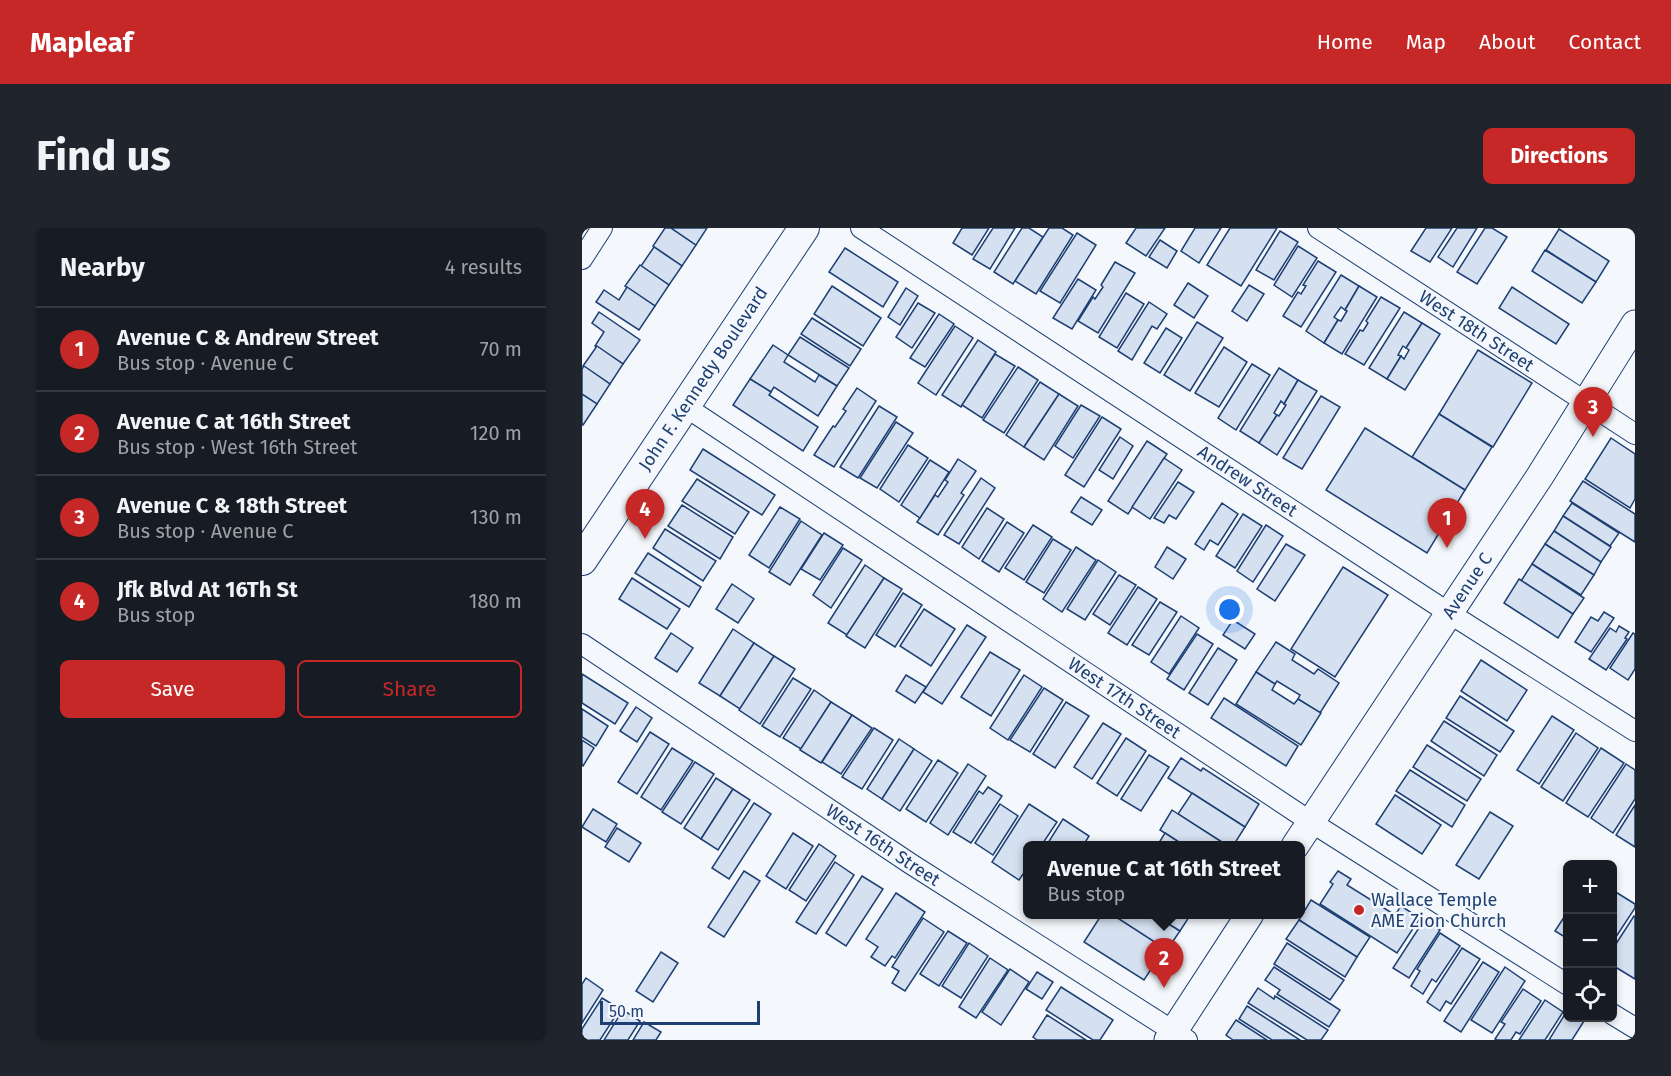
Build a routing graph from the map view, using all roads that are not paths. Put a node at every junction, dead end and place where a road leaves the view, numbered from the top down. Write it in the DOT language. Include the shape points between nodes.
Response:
graph roads {
  1 [pos="602,228"];
  2 [pos="804,228"];
  3 [pos="861,228"];
  4 [pos="1318,228"];
  5 [pos="582,259"];
  6 [pos="1635,324"];
  7 [pos="1587,403"];
  8 [pos="686,407"];
  9 [pos="1635,434"];
  10 [pos="582,560"];
  11 [pos="1449,613"];
  12 [pos="582,644"];
  13 [pos="1635,731"];
  14 [pos="1311,822"];
  15 [pos="1298,841"];
  16 [pos="1248,919"];
  17 [pos="1563,982"];
  18 [pos="1617,1017"];
  19 [pos="1635,1028"];
  20 [pos="1176,1037"];
  1 -- 5 [label="street"];
  2 -- 8 [label="main road, John F. Kennedy Boulevard"];
  3 -- 11 [label="street, Andrew Street"];
  4 -- 7 [label="street, West 18th Street"];
  6 -- 7 [label="main road, Avenue C"];
  7 -- 9 [label="street, West 18th Street"];
  7 -- 11 [label="main road, Avenue C"];
  8 -- 10 [label="main road, John F. Kennedy Boulevard"];
  8 -- 14 [label="street, West 17th Street"];
  11 -- 13 [label="street, Andrew Street"];
  11 -- 14 [label="main road, Avenue C"];
  12 -- 20 [label="street, West 16th Street"];
  14 -- 15 [label="main road, Avenue C"];
  14 -- 17 [label="street, West 17th Street"];
  16 -- 20 [label="main road"];
  18 -- 19 [label="street"];
}
